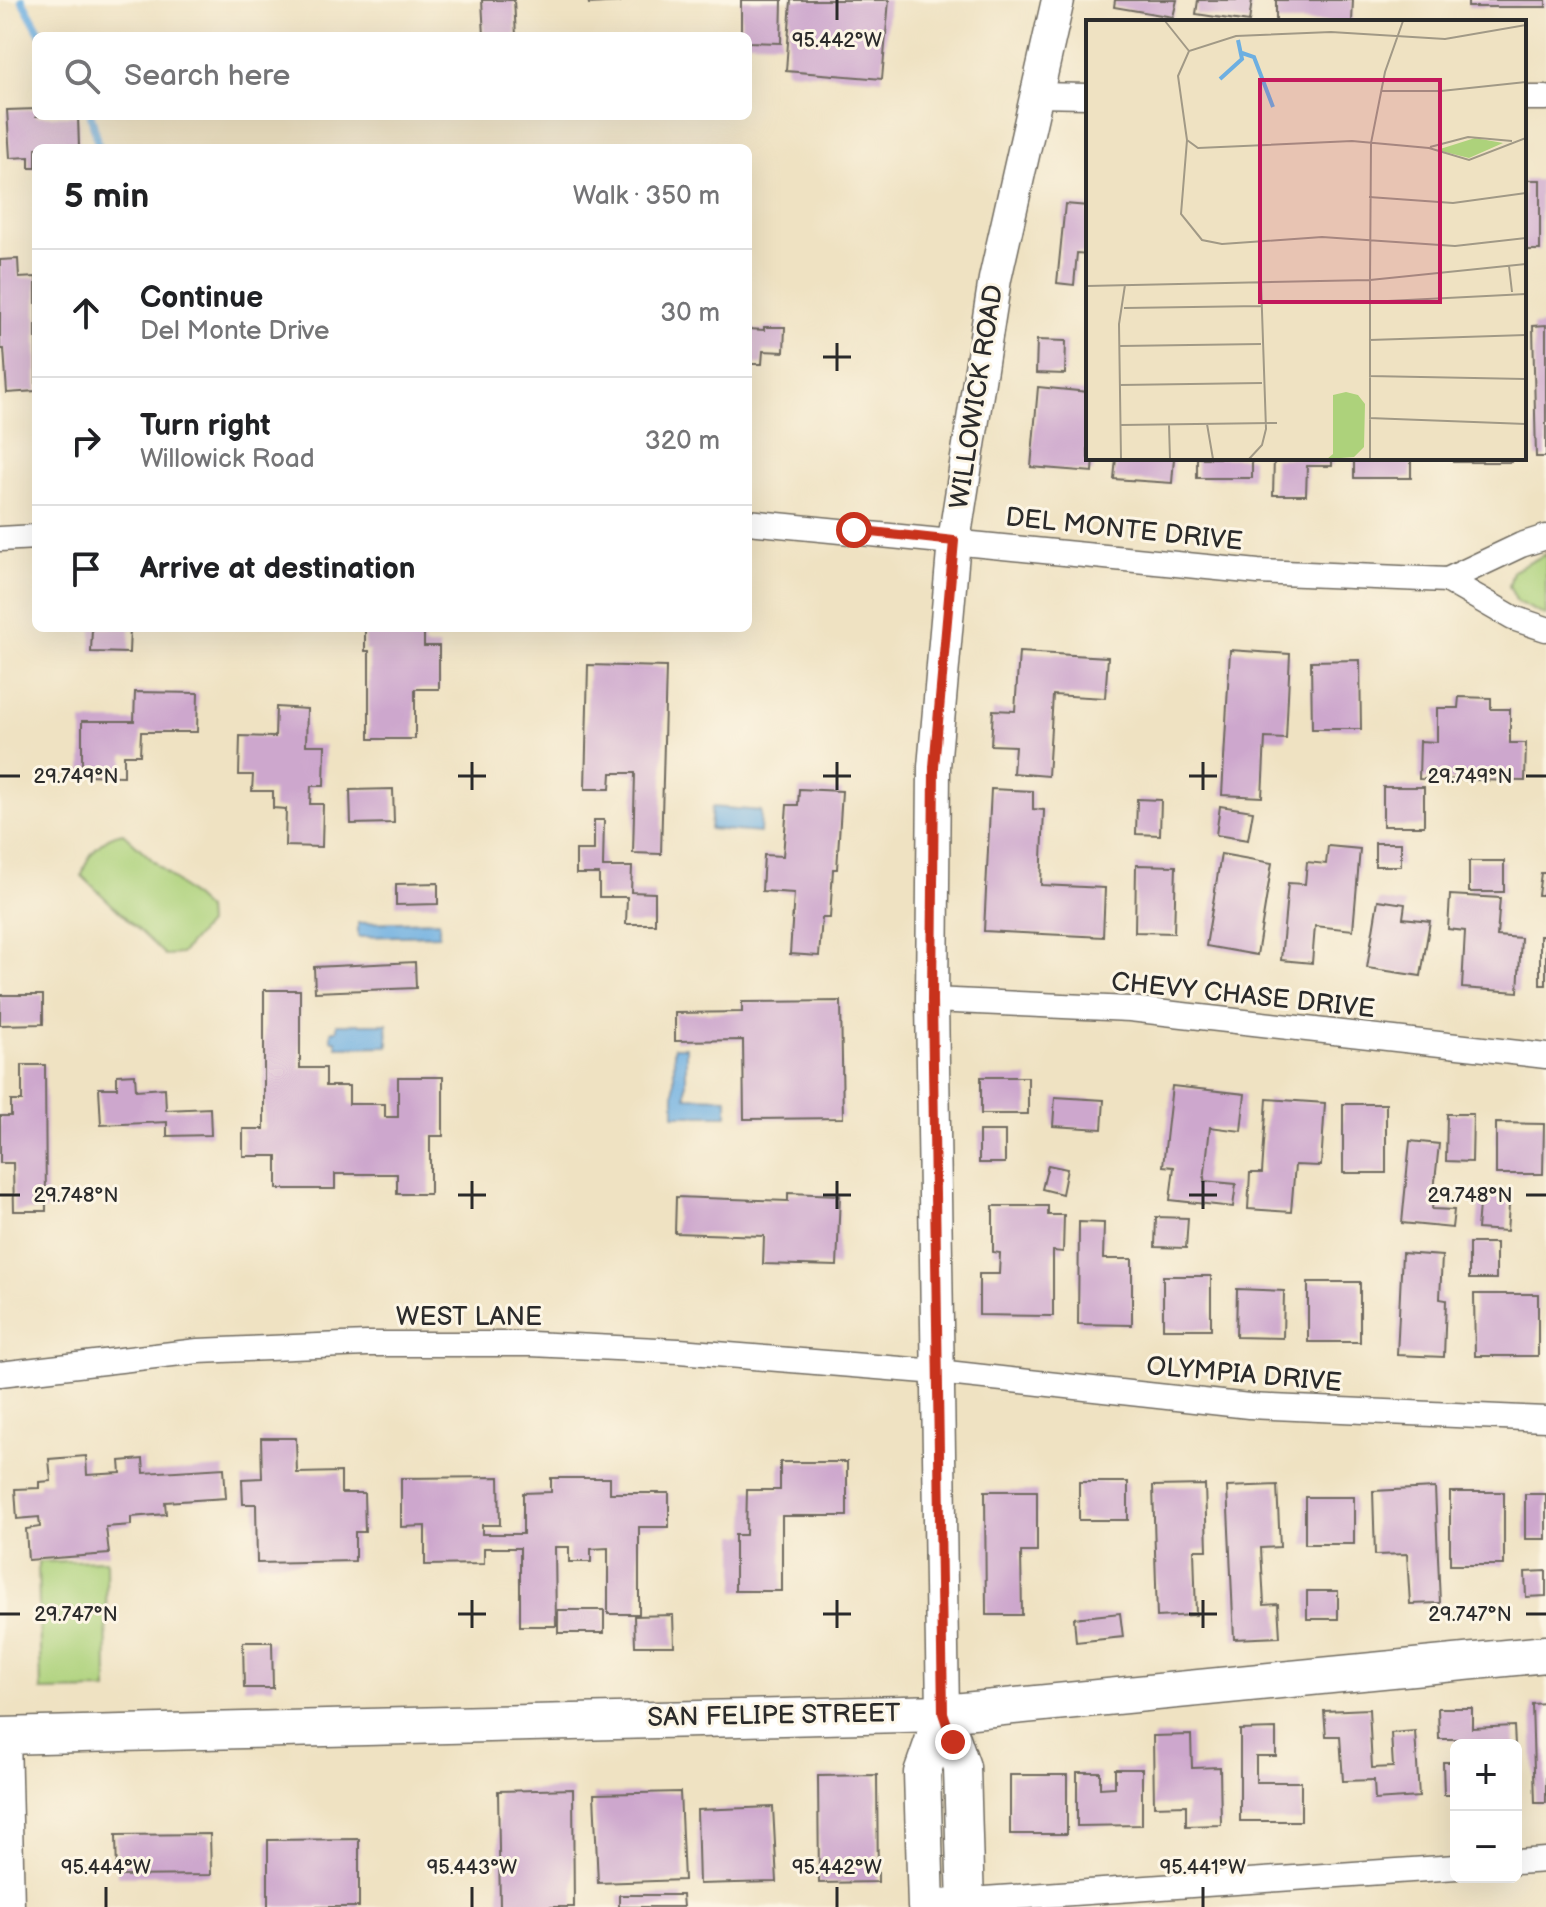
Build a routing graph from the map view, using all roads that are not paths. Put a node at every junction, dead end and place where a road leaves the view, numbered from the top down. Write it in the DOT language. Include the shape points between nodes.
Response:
graph roads {
  1 [pos="1058,0"];
  2 [pos="1034,95"];
  3 [pos="1086,96"];
  4 [pos="752,522"];
  5 [pos="32,537"];
  6 [pos="1546,537"];
  7 [pos="0,539"];
  8 [pos="954,541"];
  9 [pos="1447,580"];
  10 [pos="1546,629"];
  11 [pos="932,1000"];
  12 [pos="1546,1056"];
  13 [pos="938,1372"];
  14 [pos="0,1374"];
  15 [pos="1546,1419"];
  16 [pos="1546,1654"];
  17 [pos="943,1713"];
  18 [pos="2,1736"];
  19 [pos="1546,1860"];
  20 [pos="1522,1862"];
  21 [pos="1450,1867"];
  22 [pos="966,1904"];
  23 [pos="926,1905"];
  24 [pos="8,1907"];
  1 -- 2 [label="street, WILLOWICK ROAD"];
  2 -- 3 [label="street"];
  2 -- 8 [label="street, WILLOWICK ROAD" via="995,279"];
  4 -- 8 [label="street, DEL MONTE DRIVE"];
  5 -- 7 [label="street"];
  6 -- 9 [label="street, DEL MONTE DRIVE"];
  8 -- 9 [label="street, DEL MONTE DRIVE" via="1258,572"];
  8 -- 11 [label="street, WILLOWICK ROAD" via="934,767"];
  9 -- 10 [label="street, DEL MONTE DRIVE" via="1513,618"];
  11 -- 12 [label="street, CHEVY CHASE DRIVE" via="1130,1009"];
  11 -- 13 [label="street, WILLOWICK ROAD"];
  13 -- 14 [label="street, WEST LANE" via="679,1351 367,1344 198,1351"];
  13 -- 15 [label="street, OLYMPIA DRIVE" via="1249,1406"];
  13 -- 17 [label="street, WILLOWICK ROAD"];
  16 -- 17 [label="main road, SAN FELIPE STREET"];
  17 -- 18 [label="main road, SAN FELIPE STREET"];
  17 -- 22 [label="main road, WILLOWICK ROAD" via="962,1767"];
  17 -- 23 [label="main road, WILLOWICK ROAD" via="922,1773"];
  18 -- 24 [label="street"];
  19 -- 20 [label="street"];
  21 -- 22 [label="street"];
  22 -- 23 [label="street"];
}
